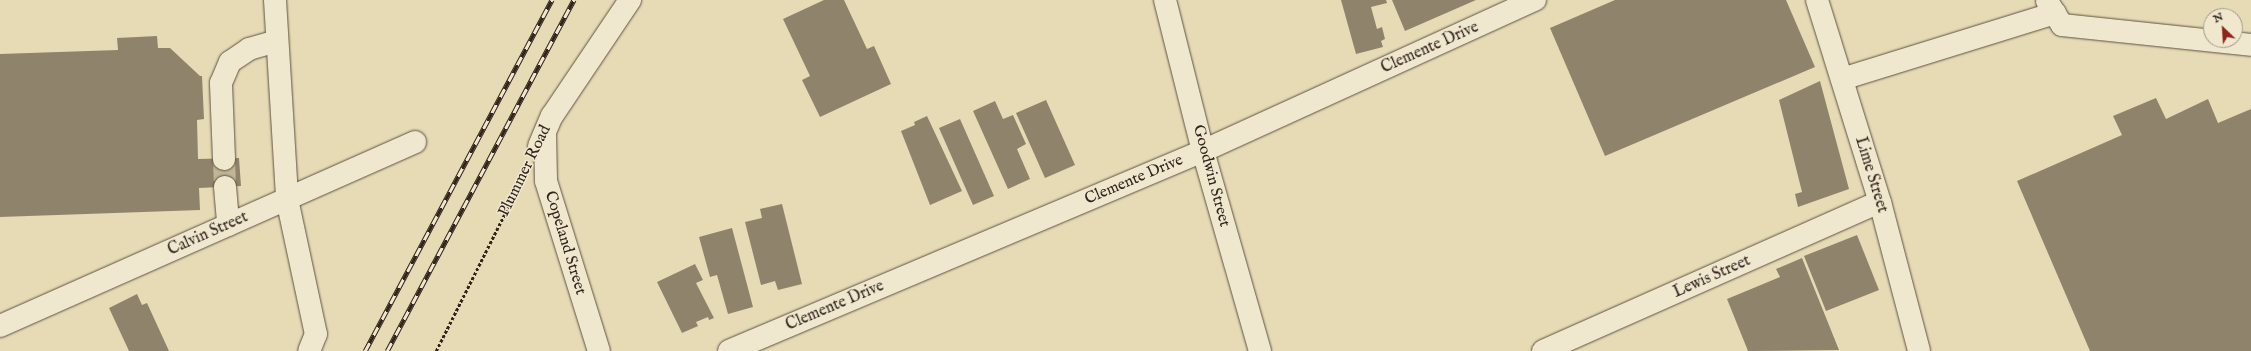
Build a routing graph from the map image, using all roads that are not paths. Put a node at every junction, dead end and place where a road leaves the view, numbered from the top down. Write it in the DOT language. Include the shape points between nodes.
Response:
graph roads {
  1 [pos="275,0"];
  2 [pos="630,0"];
  3 [pos="1165,0"];
  4 [pos="1535,0"];
  5 [pos="1817,0"];
  6 [pos="2051,7"];
  7 [pos="277,41"];
  8 [pos="2251,45"];
  9 [pos="1842,79"];
  10 [pos="545,133"];
  11 [pos="415,142"];
  12 [pos="1203,150"];
  13 [pos="224,159"];
  14 [pos="531,161"];
  15 [pos="225,187"];
  16 [pos="287,199"];
  17 [pos="1880,202"];
  18 [pos="228,225"];
  19 [pos="0,326"];
  20 [pos="309,351"];
  21 [pos="599,351"];
  22 [pos="729,351"];
  23 [pos="1260,351"];
  24 [pos="1544,351"];
  25 [pos="1919,351"];
  1 -- 7 [label="street"];
  2 -- 10 [label="street, Plummer Road" via="552,116"];
  3 -- 12 [label="street, Goodwin Street"];
  4 -- 12 [label="street, Clemente Drive"];
  5 -- 9 [label="street, Lime Street"];
  6 -- 8 [label="street" via="2062,25"];
  6 -- 9 [label="street"];
  7 -- 13 [label="street" via="249,49 230,62 221,84"];
  7 -- 16 [label="street"];
  9 -- 17 [label="street, Lime Street"];
  10 -- 14 [label="street, Plummer Road"];
  10 -- 21 [label="street, Copeland Street" via="546,181"];
  11 -- 16 [label="street, Calvin Street"];
  12 -- 22 [label="street, Clemente Drive"];
  12 -- 23 [label="street, Goodwin Street"];
  15 -- 18 [label="street"];
  16 -- 18 [label="street, Calvin Street"];
  16 -- 20 [label="street" via="316,334"];
  17 -- 24 [label="street, Lewis Street"];
  17 -- 25 [label="street, Lime Street"];
  18 -- 19 [label="street, Calvin Street"];
}
